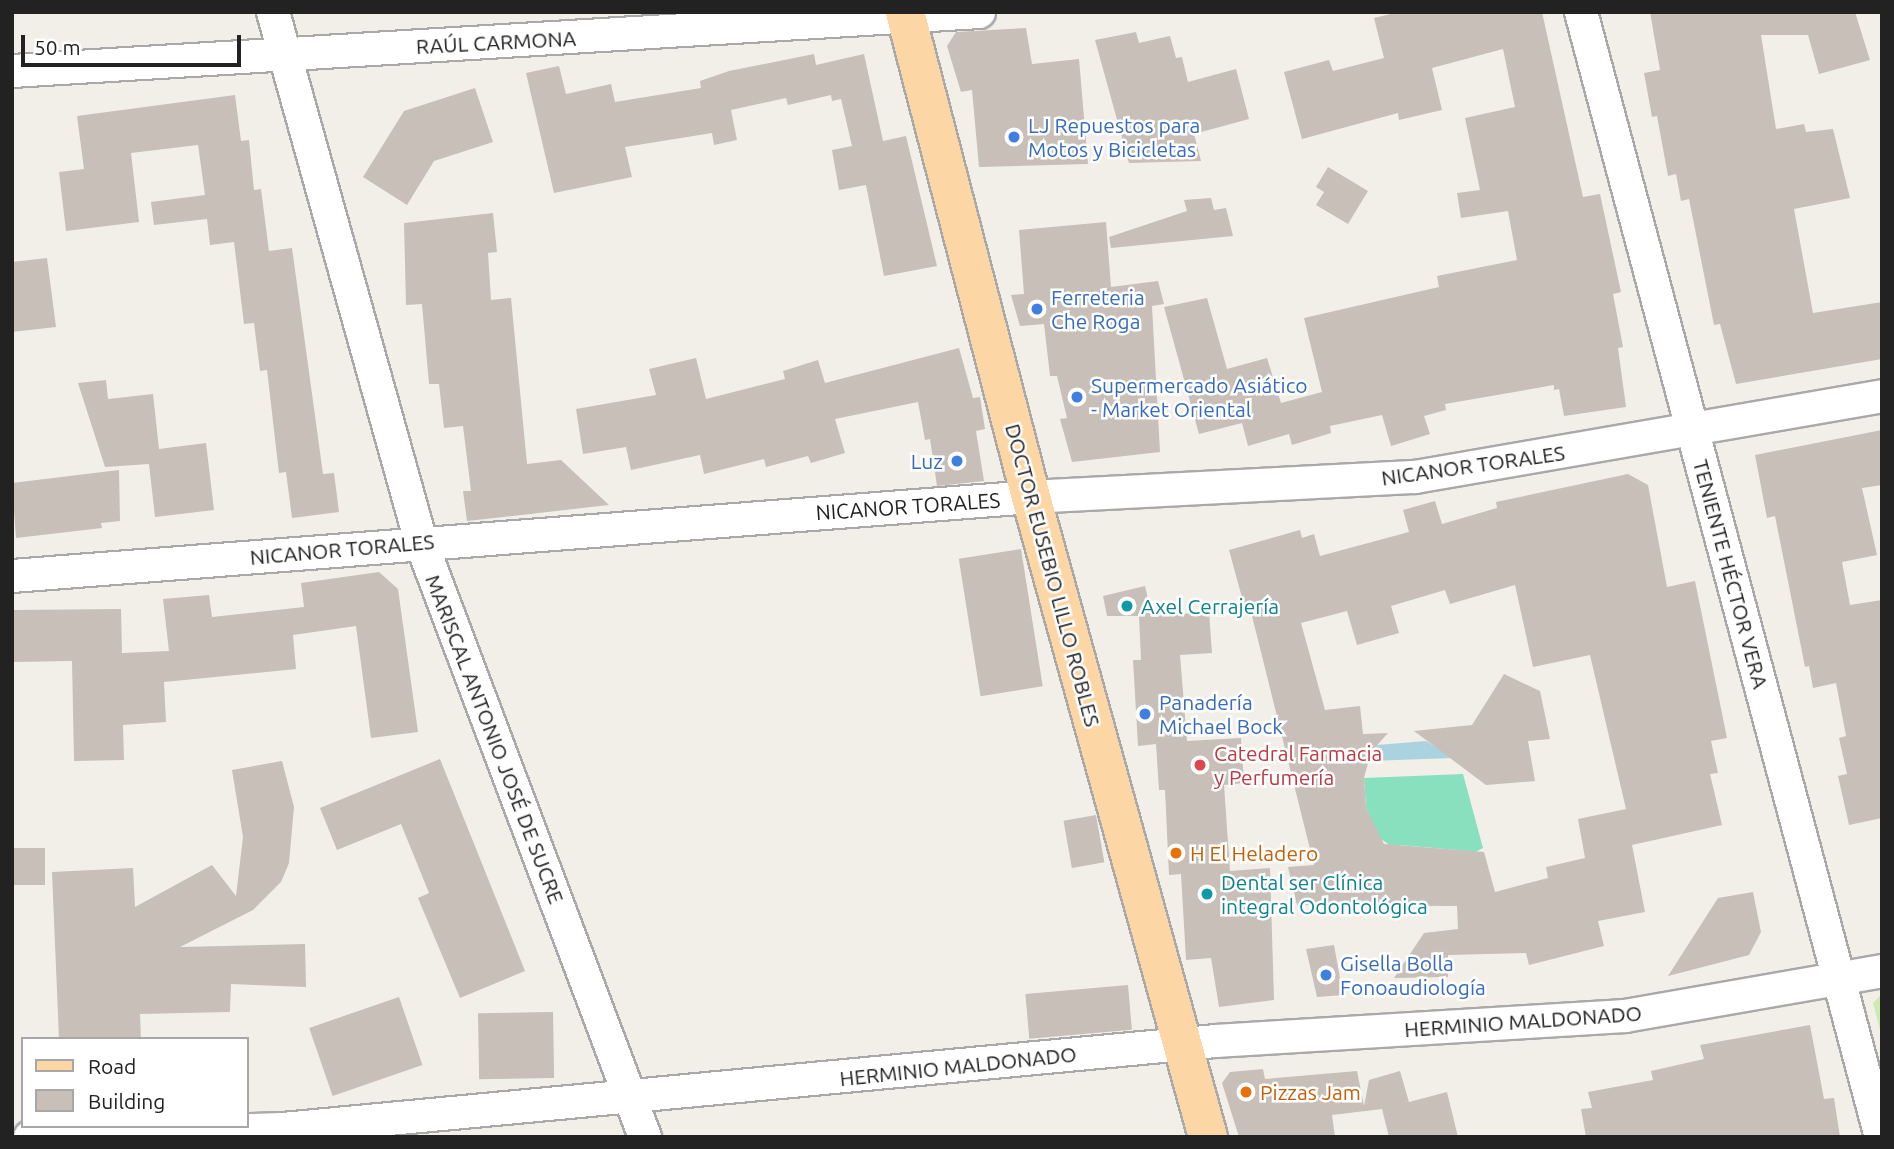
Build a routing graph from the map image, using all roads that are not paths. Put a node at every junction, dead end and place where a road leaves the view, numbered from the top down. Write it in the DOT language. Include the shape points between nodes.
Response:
graph roads {
  1 [pos="272,12"];
  2 [pos="979,12"];
  3 [pos="1581,12"];
  4 [pos="906,16"];
  5 [pos="284,53"];
  6 [pos="12,71"];
  7 [pos="1882,396"];
  8 [pos="1693,429"];
  9 [pos="1031,497"];
  10 [pos="421,542"];
  11 [pos="12,576"];
  12 [pos="1882,971"];
  13 [pos="1837,978"];
  14 [pos="1184,1044"];
  15 [pos="628,1098"];
  16 [pos="283,1133"];
  17 [pos="30,1137"];
  18 [pos="645,1137"];
  19 [pos="1208,1137"];
  20 [pos="1881,1137"];
  1 -- 5 [label="street, MARISCAL ANTONIO JOSÉ DE SUCRE"];
  2 -- 4 [label="street, RAÚL CARMONA"];
  3 -- 8 [label="street, TENIENTE HÉCTOR VERA"];
  4 -- 5 [label="street, RAÚL CARMONA"];
  4 -- 9 [label="main road, DOCTOR EUSEBIO LILLO ROBLES"];
  5 -- 6 [label="street, RAÚL CARMONA"];
  5 -- 10 [label="street, MARISCAL ANTONIO JOSÉ DE SUCRE"];
  7 -- 8 [label="street, NICANOR TORALES"];
  8 -- 9 [label="street, NICANOR TORALES" via="1415,477"];
  8 -- 13 [label="street, TENIENTE HÉCTOR VERA"];
  9 -- 10 [label="street, NICANOR TORALES"];
  9 -- 14 [label="main road, DOCTOR EUSEBIO LILLO ROBLES"];
  10 -- 11 [label="street, NICANOR TORALES"];
  10 -- 15 [label="street, MARISCAL ANTONIO JOSÉ DE SUCRE"];
  12 -- 13 [label="street, HERMINIO MALDONADO"];
  13 -- 14 [label="street, HERMINIO MALDONADO" via="1625,1016"];
  13 -- 20 [label="street, TENIENTE HÉCTOR VERA"];
  14 -- 15 [label="street, HERMINIO MALDONADO"];
  14 -- 19 [label="main road, DOCTOR EUSEBIO LILLO ROBLES"];
  15 -- 16 [label="street, HERMINIO MALDONADO"];
  15 -- 18 [label="street, MARISCAL ANTONIO JOSÉ DE SUCRE"];
  16 -- 17 [label="street, HERMINIO MALDONADO"];
}
